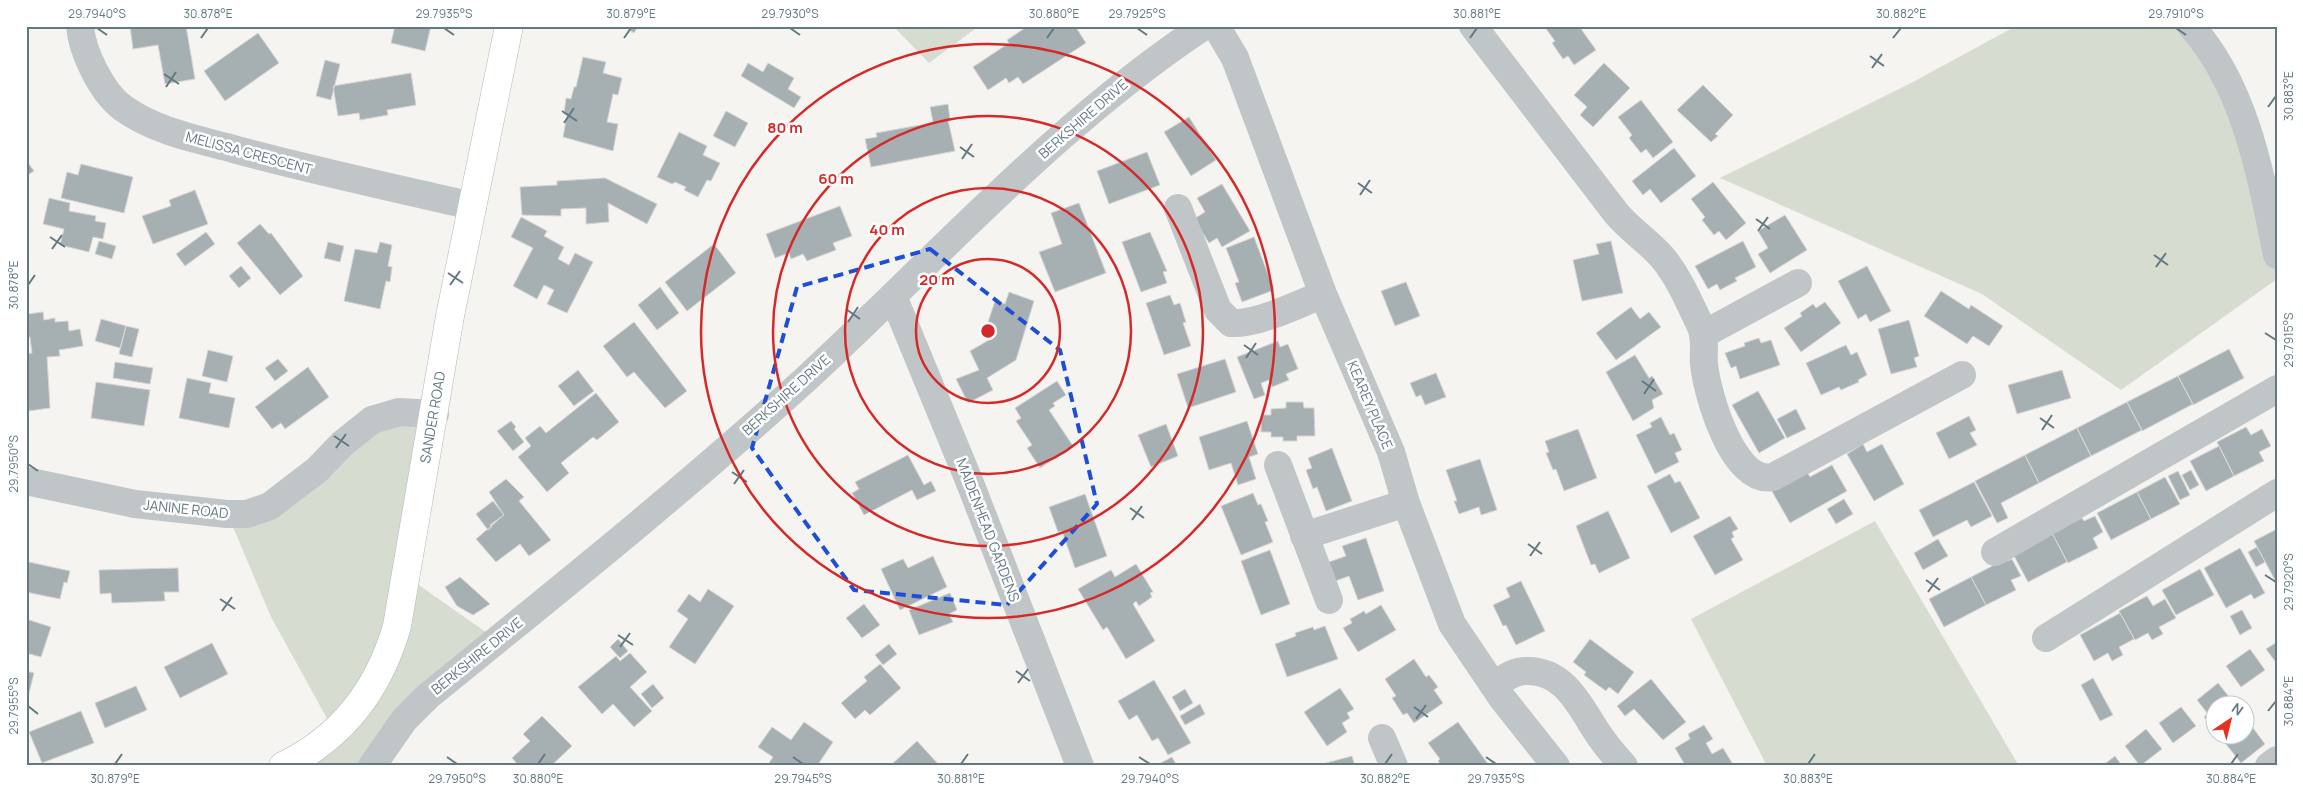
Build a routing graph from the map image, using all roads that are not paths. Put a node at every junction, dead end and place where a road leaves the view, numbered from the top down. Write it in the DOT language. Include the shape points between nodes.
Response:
graph roads {
  1 [pos="80,26"];
  2 [pos="509,26"];
  3 [pos="1204,26"];
  4 [pos="1216,26"];
  5 [pos="1473,26"];
  6 [pos="2191,26"];
  7 [pos="473,206"];
  8 [pos="1178,208"];
  9 [pos="2277,255"];
  10 [pos="1798,283"];
  11 [pos="1323,294"];
  12 [pos="893,296"];
  13 [pos="1704,334"];
  14 [pos="1962,375"];
  15 [pos="2277,389"];
  16 [pos="435,414"];
  17 [pos="1278,465"];
  18 [pos="26,480"];
  19 [pos="2277,493"];
  20 [pos="1406,503"];
  21 [pos="1304,536"];
  22 [pos="1995,552"];
  23 [pos="1329,600"];
  24 [pos="2046,638"];
  25 [pos="1493,685"];
  26 [pos="1382,738"];
  27 [pos="2277,760"];
  28 [pos="1543,761"];
  29 [pos="283,766"];
  30 [pos="372,766"];
  31 [pos="1080,766"];
  32 [pos="1394,766"];
  33 [pos="1624,766"];
  34 [pos="2269,766"];
  1 -- 7 [label="street, MELISSA CRESCENT" via="87,57 109,93 122,107 162,129 318,172"];
  2 -- 7 [label="main road, SANDER ROAD"];
  3 -- 12 [label="street, BERKSHIRE DRIVE" via="1163,53 1070,128"];
  4 -- 11 [label="street, KEAREY PLACE" via="1235,58"];
  5 -- 13 [label="street" via="1618,215 1663,258"];
  6 -- 9 [label="street" via="2216,60 2246,128"];
  7 -- 16 [label="main road, SANDER ROAD" via="450,316"];
  8 -- 11 [label="street" via="1218,310 1231,323 1242,323"];
  10 -- 13 [label="street"];
  11 -- 20 [label="street, KEAREY PLACE" via="1391,452"];
  12 -- 30 [label="street, BERKSHIRE DRIVE" via="806,378 648,516 428,696 404,720"];
  12 -- 31 [label="street, MAIDENHEAD GARDENS"];
  13 -- 14 [label="street" via="1704,364 1714,407 1735,454 1753,474 1764,479"];
  15 -- 22 [label="street"];
  16 -- 18 [label="street, JANINE ROAD" via="399,412 372,420 317,470 270,506 247,514 135,504"];
  16 -- 29 [label="main road, SANDER ROAD" via="397,626 385,664 363,702 347,719 311,751"];
  17 -- 21 [label="street"];
  19 -- 24 [label="street"];
  20 -- 21 [label="street"];
  20 -- 25 [label="street, KEAREY PLACE" via="1452,624"];
  21 -- 23 [label="street"];
  25 -- 28 [label="street, KEAREY PLACE"];
  25 -- 33 [label="street" via="1524,671 1555,678 1570,690 1596,731"];
  26 -- 32 [label="street"];
  27 -- 34 [label="street"];
}
